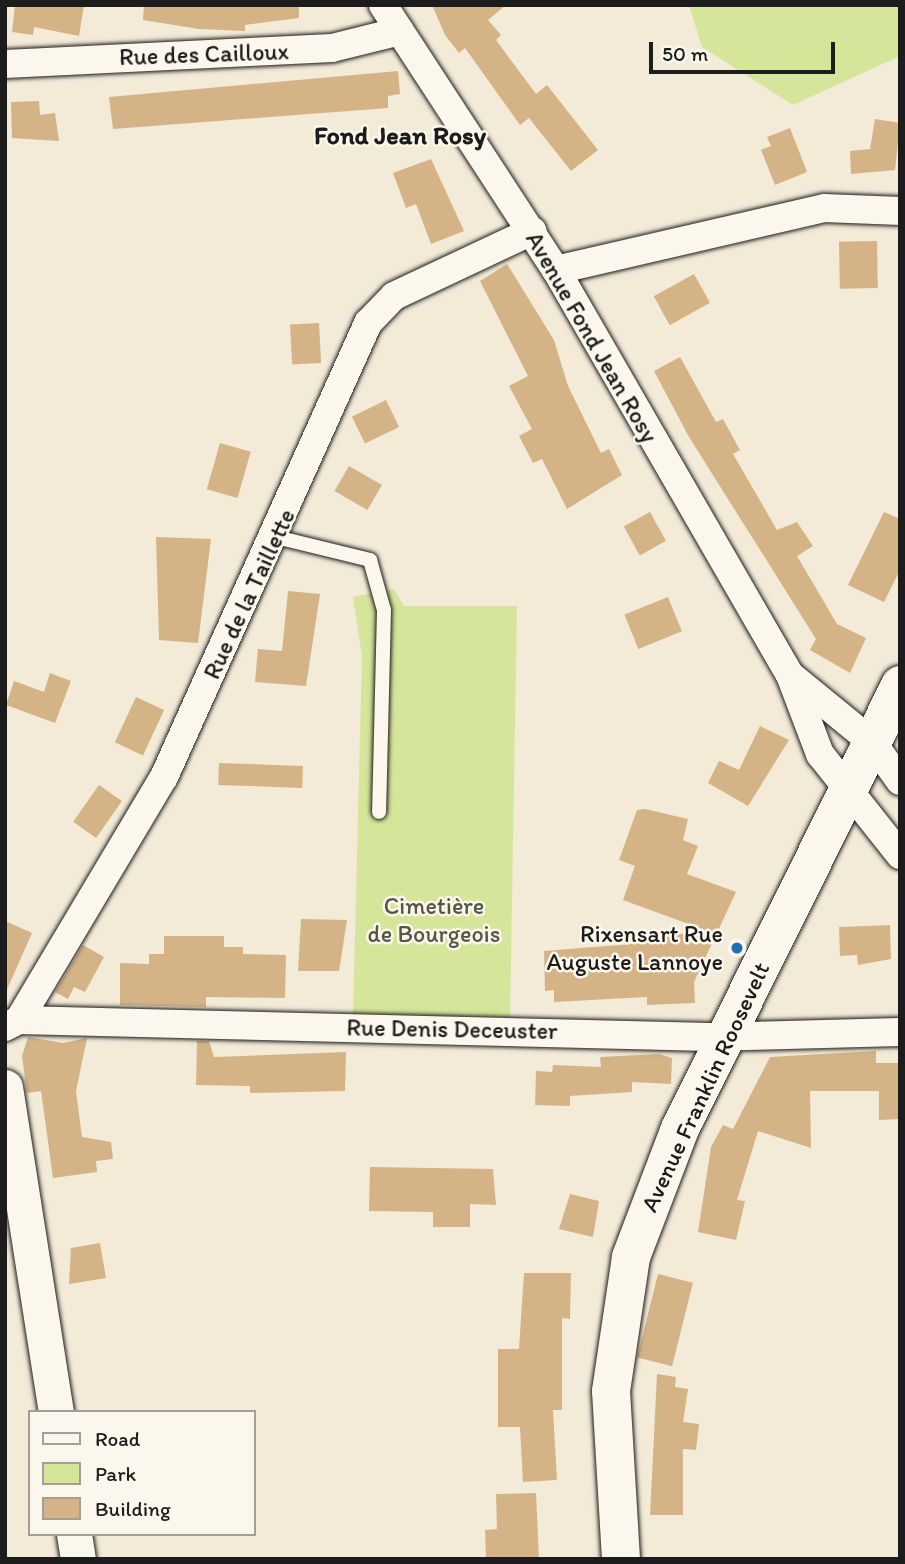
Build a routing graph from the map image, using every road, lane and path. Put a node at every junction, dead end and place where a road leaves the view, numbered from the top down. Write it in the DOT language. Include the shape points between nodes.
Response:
graph roads {
  1 [pos="383,5"];
  2 [pos="400,31"];
  3 [pos="5,64"];
  4 [pos="900,211"];
  5 [pos="532,231"];
  6 [pos="556,270"];
  7 [pos="276,537"];
  8 [pos="790,676"];
  9 [pos="900,685"];
  10 [pos="886,741"];
  11 [pos="900,780"];
  12 [pos="848,791"];
  13 [pos="379,812"];
  14 [pos="900,855"];
  15 [pos="12,1023"];
  16 [pos="900,1032"];
  17 [pos="726,1036"];
  18 [pos="5,1087"];
  19 [pos="56,1410"];
  20 [pos="74,1536"];
  21 [pos="78,1559"];
  22 [pos="621,1559"];
  1 -- 2 [label="street, Avenue Fond Jean Rosy"];
  2 -- 3 [label="street, Rue des Cailloux" via="332,48"];
  2 -- 5 [label="street, Avenue Fond Jean Rosy"];
  4 -- 6 [label="street" via="825,208"];
  5 -- 6 [label="street, Avenue Fond Jean Rosy"];
  5 -- 7 [label="street, Rue de la Taillette" via="381,306"];
  6 -- 8 [label="street, Avenue Fond Jean Rosy"];
  7 -- 13 [label="lane" via="370,561 384,610"];
  7 -- 15 [label="street, Rue de la Taillette" via="164,777"];
  8 -- 10 [label="street, Avenue Fond Jean Rosy"];
  8 -- 12 [label="street, Avenue Fond Jean Rosy" via="820,754"];
  9 -- 10 [label="main road, Avenue Franklin Roosevelt"];
  10 -- 11 [label="street, Avenue Fond Jean Rosy"];
  10 -- 12 [label="main road, Avenue Franklin Roosevelt"];
  12 -- 14 [label="street, Avenue Fond Jean Rosy"];
  12 -- 17 [label="main road, Avenue Franklin Roosevelt"];
  15 -- 17 [label="street, Rue Denis Deceuster"];
  16 -- 17 [label="street, Rue Denis Deceuster"];
  17 -- 22 [label="main road, Avenue Franklin Roosevelt" via="656,1185 631,1257 611,1391"];
  18 -- 19 [label="street"];
  20 -- 21 [label="street"];
}
